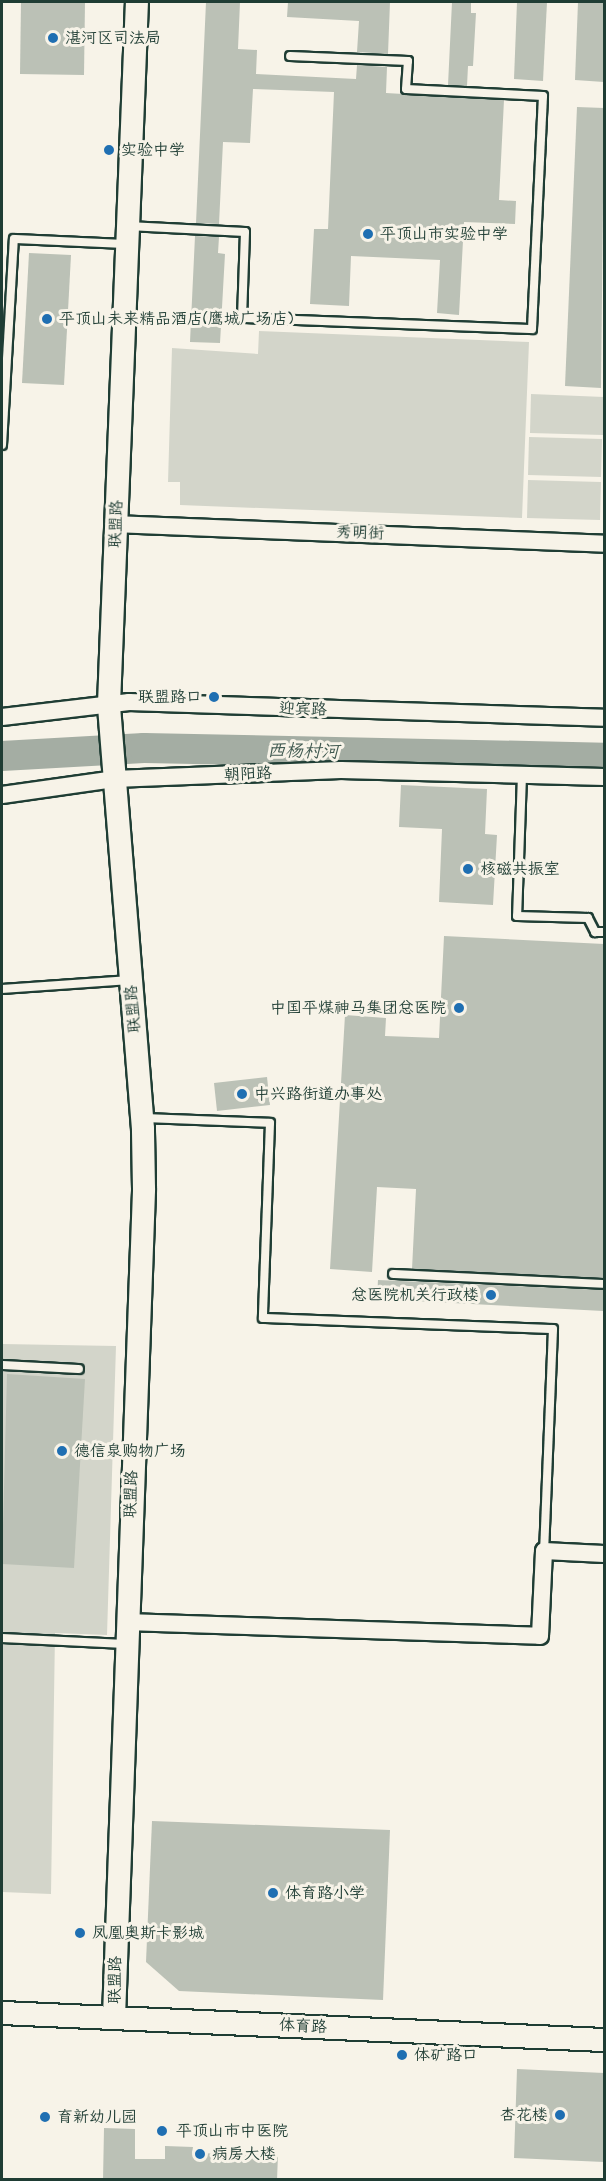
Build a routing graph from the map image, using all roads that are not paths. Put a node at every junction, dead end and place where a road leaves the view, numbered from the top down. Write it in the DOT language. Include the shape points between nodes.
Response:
graph roads {
  1 [pos="137,2"];
  2 [pos="290,56"];
  3 [pos="128,235"];
  4 [pos="2,445"];
  5 [pos="116,524"];
  6 [pos="604,544"];
  7 [pos="109,712"];
  8 [pos="2,717"];
  9 [pos="604,718"];
  10 [pos="113,775"];
  11 [pos="522,775"];
  12 [pos="604,777"];
  13 [pos="2,795"];
  14 [pos="604,932"];
  15 [pos="131,980"];
  16 [pos="2,989"];
  17 [pos="142,1118"];
  18 [pos="393,1274"];
  19 [pos="604,1284"];
  20 [pos="2,1365"];
  21 [pos="79,1369"];
  22 [pos="544,1551"];
  23 [pos="604,1554"];
  24 [pos="126,1622"];
  25 [pos="2,1638"];
  26 [pos="126,1644"];
  27 [pos="2,2013"];
  28 [pos="114,2017"];
  29 [pos="604,2040"];
  1 -- 3 [label="street, 联盟路"];
  2 -- 3 [label="lane" via="408,61 406,89 543,96 532,329 242,318 245,232"];
  3 -- 4 [label="lane" via="14,239"];
  3 -- 5 [label="street, 联盟路"];
  5 -- 6 [label="street, 秀明街"];
  5 -- 7 [label="street, 联盟路"];
  7 -- 8 [label="street, 迎宾路"];
  7 -- 9 [label="street, 迎宾路"];
  7 -- 10 [label="street, 联盟路"];
  10 -- 11 [label="street, 朝阳路" via="341,770"];
  10 -- 13 [label="street, 朝阳路"];
  10 -- 15 [label="street, 联盟路"];
  11 -- 12 [label="street, 朝阳路"];
  11 -- 14 [label="lane" via="517,916 588,918 595,932"];
  15 -- 16 [label="lane"];
  15 -- 17 [label="street, 联盟路"];
  17 -- 22 [label="lane" via="270,1123 262,1318 553,1329"];
  17 -- 24 [label="street, 联盟路" via="144,1189"];
  18 -- 19 [label="lane"];
  20 -- 21 [label="lane"];
  22 -- 23 [label="street"];
  22 -- 24 [label="street" via="540,1636"];
  24 -- 26 [label="street, 联盟路"];
  25 -- 26 [label="lane"];
  26 -- 28 [label="street, 联盟路"];
  27 -- 28 [label="street, 体育路"];
  28 -- 29 [label="street, 体育路"];
}
